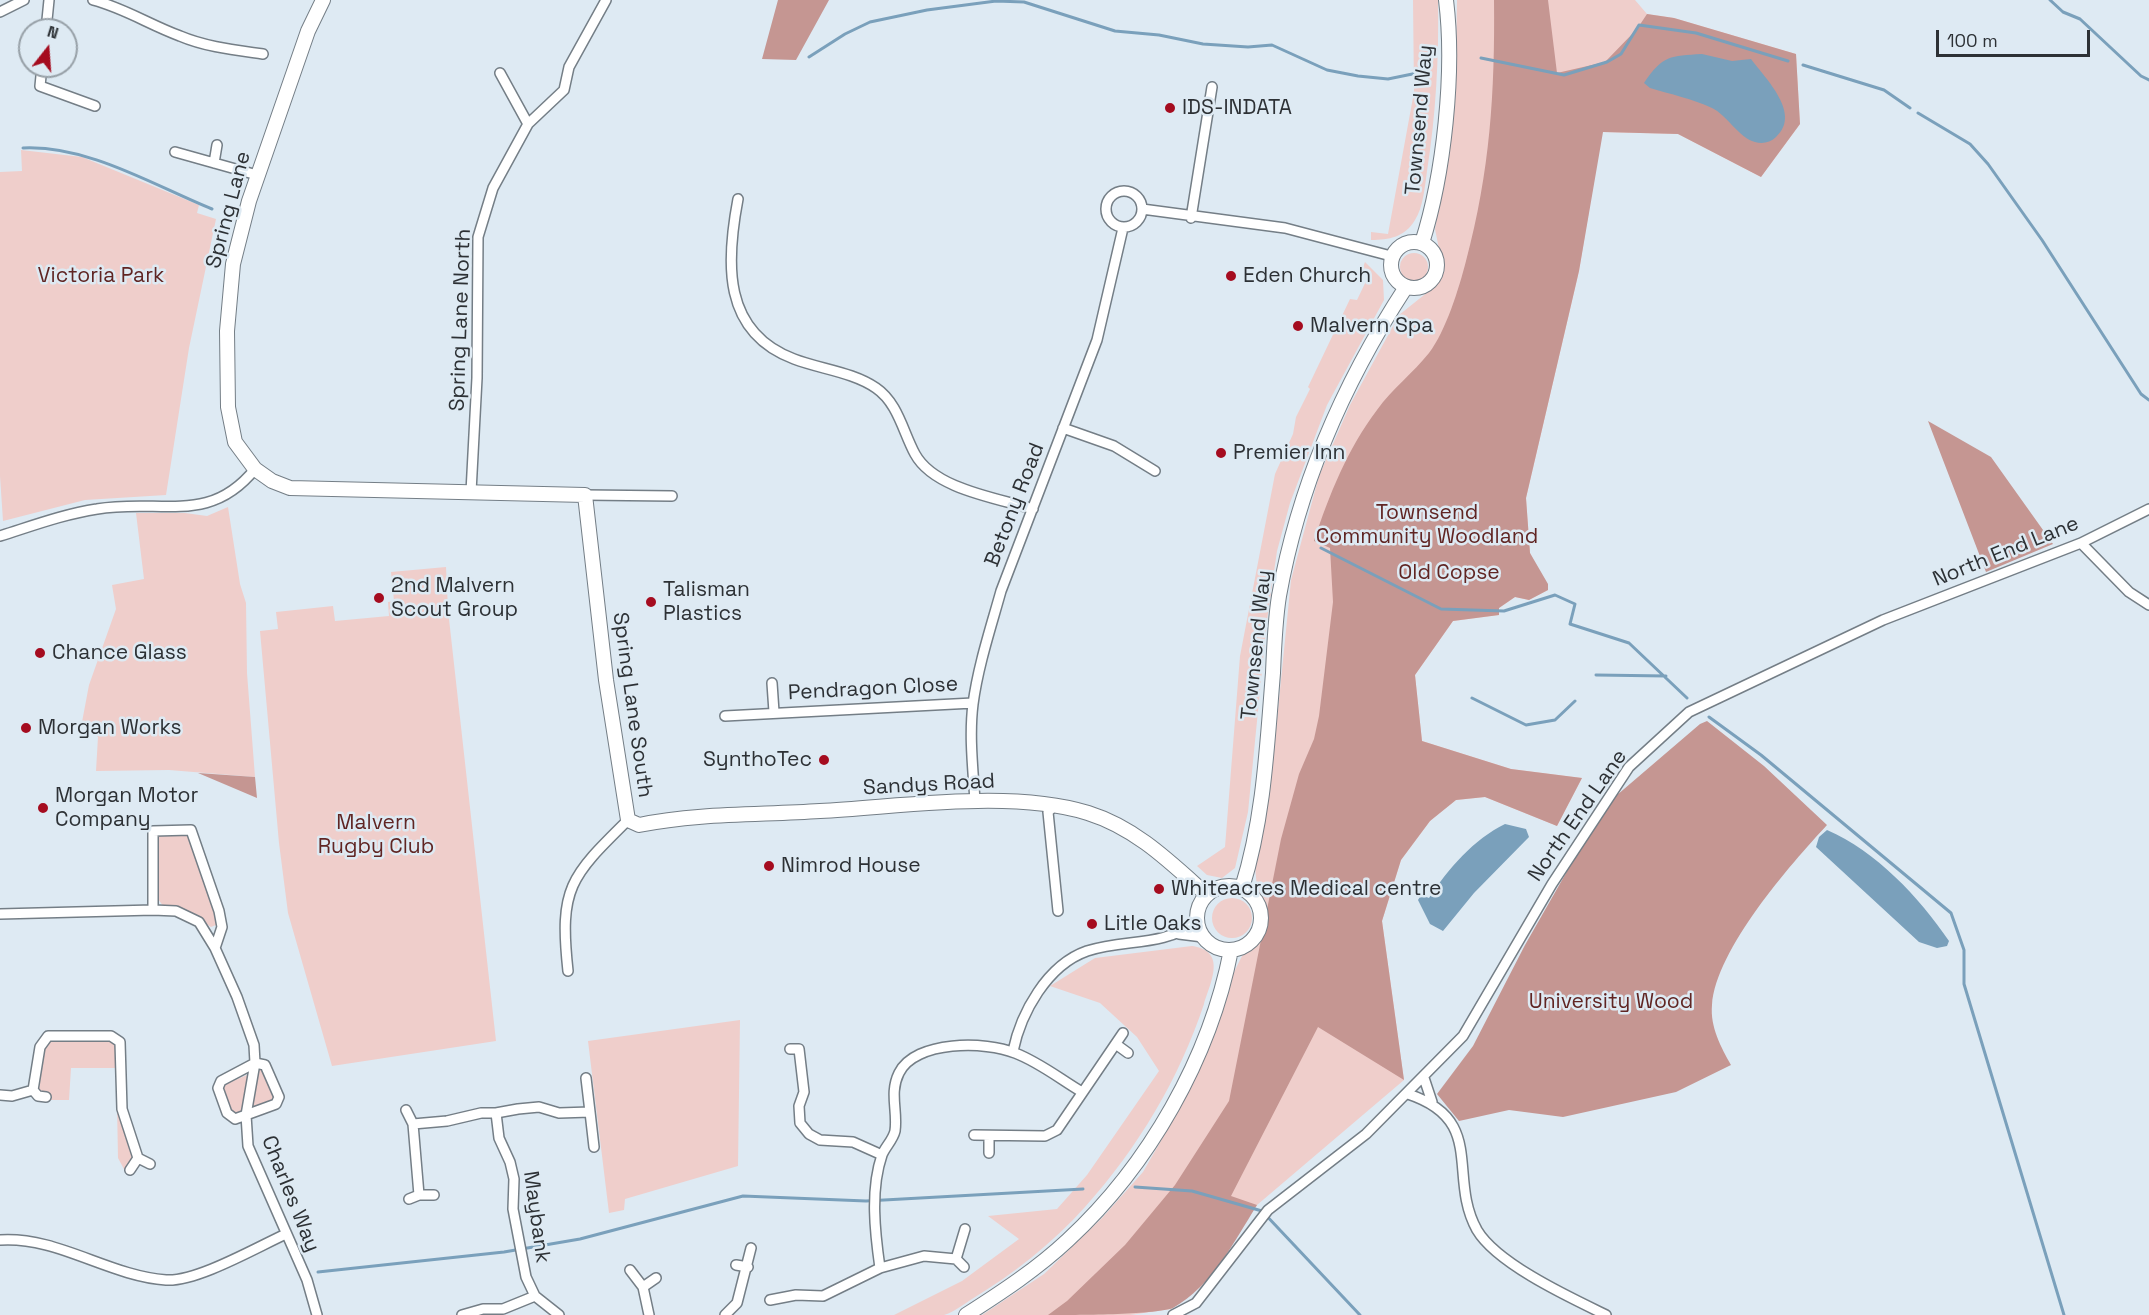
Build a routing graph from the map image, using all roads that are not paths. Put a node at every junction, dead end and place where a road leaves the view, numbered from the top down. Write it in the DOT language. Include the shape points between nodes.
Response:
graph roads {
  1 [pos="24,0"];
  2 [pos="49,0"];
  3 [pos="93,0"];
  4 [pos="323,0"];
  5 [pos="606,0"];
  6 [pos="1446,0"];
  7 [pos="0,12"];
  8 [pos="47,18"];
  9 [pos="263,54"];
  10 [pos="500,73"];
  11 [pos="41,78"];
  12 [pos="1212,87"];
  13 [pos="95,106"];
  14 [pos="528,124"];
  15 [pos="217,145"];
  16 [pos="176,152"];
  17 [pos="214,163"];
  18 [pos="257,175"];
  19 [pos="738,199"];
  20 [pos="1142,209"];
  21 [pos="1191,218"];
  22 [pos="1123,228"];
  23 [pos="1422,243"];
  24 [pos="1391,256"];
  25 [pos="1406,287"];
  26 [pos="1063,428"];
  27 [pos="255,469"];
  28 [pos="1155,471"];
  29 [pos="471,492"];
  30 [pos="585,495"];
  31 [pos="672,496"];
  32 [pos="1033,509"];
  33 [pos="2149,509"];
  34 [pos="0,536"];
  35 [pos="2081,543"];
  36 [pos="2149,605"];
  37 [pos="771,683"];
  38 [pos="973,703"];
  39 [pos="774,712"];
  40 [pos="725,716"];
  41 [pos="975,801"];
  42 [pos="1054,806"];
  43 [pos="628,820"];
  44 [pos="1242,888"];
  45 [pos="1207,895"];
  46 [pos="153,910"];
  47 [pos="1058,911"];
  48 [pos="0,914"];
  49 [pos="1197,922"];
  50 [pos="1179,934"];
  51 [pos="1203,937"];
  52 [pos="215,948"];
  53 [pos="1231,950"];
  54 [pos="568,971"];
  55 [pos="1123,1033"];
  56 [pos="1117,1045"];
  57 [pos="799,1049"];
  58 [pos="1012,1051"];
  59 [pos="1128,1053"];
  60 [pos="255,1064"];
  61 [pos="586,1078"];
  62 [pos="1424,1078"];
  63 [pos="33,1090"];
  64 [pos="1082,1092"];
  65 [pos="1408,1094"];
  66 [pos="0,1095"];
  67 [pos="46,1097"];
  68 [pos="1432,1102"];
  69 [pos="406,1110"];
  70 [pos="590,1112"];
  71 [pos="496,1113"];
  72 [pos="246,1115"];
  73 [pos="413,1124"];
  74 [pos="974,1135"];
  75 [pos="989,1137"];
  76 [pos="594,1147"];
  77 [pos="988,1153"];
  78 [pos="882,1155"];
  79 [pos="138,1158"];
  80 [pos="150,1164"];
  81 [pos="130,1170"];
  82 [pos="419,1195"];
  83 [pos="434,1195"];
  84 [pos="409,1199"];
  85 [pos="965,1230"];
  86 [pos="286,1234"];
  87 [pos="0,1240"];
  88 [pos="752,1248"];
  89 [pos="956,1259"];
  90 [pos="736,1265"];
  91 [pos="748,1267"];
  92 [pos="964,1267"];
  93 [pos="879,1268"];
  94 [pos="630,1269"];
  95 [pos="656,1278"];
  96 [pos="643,1287"];
  97 [pos="535,1296"];
  98 [pos="771,1300"];
  99 [pos="317,1315"];
  100 [pos="462,1315"];
  101 [pos="559,1315"];
  102 [pos="649,1315"];
  103 [pos="725,1315"];
  104 [pos="966,1315"];
  105 [pos="1173,1315"];
  106 [pos="1606,1315"];
  1 -- 7 [label="street"];
  2 -- 8 [label="street"];
  3 -- 9 [label="street" via="119,7 182,38"];
  4 -- 18 [label="street, Spring Lane" via="308,31"];
  5 -- 14 [label="street, Spring Lane North" via="568,67 564,90"];
  6 -- 23 [label="street, Townsend Way" via="1444,126 1433,207"];
  10 -- 14 [label="street"];
  11 -- 13 [label="street" via="40,86 83,107"];
  12 -- 21 [label="street"];
  14 -- 29 [label="street, Spring Lane North" via="493,188 478,237"];
  15 -- 17 [label="street"];
  16 -- 17 [label="street"];
  17 -- 18 [label="street"];
  18 -- 27 [label="street, Spring Lane" via="233,264 227,331 228,407 235,442"];
  19 -- 32 [label="street" via="729,269 736,304 758,335 793,359 876,388 892,404 916,457 944,482"];
  20 -- 21 [label="street"];
  20 -- 22 [label="street" via="1140,219"];
  20 -- 22 [label="street" via="1141,202 1130,191 1122,190 1110,197 1105,212 1115,225"];
  21 -- 24 [label="street" via="1285,228"];
  22 -- 26 [label="street, Betony Road" via="1096,340"];
  23 -- 24 [label="street" via="1402,244"];
  23 -- 25 [label="street" via="1432,249 1438,269 1426,286"];
  24 -- 25 [label="street" via="1393,276"];
  25 -- 44 [label="street, Townsend Way" via="1349,384 1298,510 1279,597 1264,786"];
  26 -- 28 [label="street" via="1114,446"];
  26 -- 32 [label="street, Betony Road"];
  27 -- 29 [label="street, Spring Lane" via="290,488"];
  27 -- 34 [label="street" via="235,490 200,506 99,508"];
  29 -- 30 [label="street, Spring Lane"];
  30 -- 31 [label="street, Spring Lane"];
  30 -- 43 [label="street, Spring Lane South" via="606,680"];
  32 -- 38 [label="street, Betony Road" via="1001,591"];
  33 -- 35 [label="street, North End Lane"];
  35 -- 36 [label="street" via="2129,592"];
  35 -- 62 [label="street, North End Lane" via="1883,620 1689,712 1629,767 1552,884 1463,1036"];
  37 -- 39 [label="street, Pendragon Close"];
  38 -- 39 [label="street, Pendragon Close"];
  38 -- 41 [label="street, Betony Road"];
  39 -- 40 [label="street, Pendragon Close"];
  41 -- 42 [label="street, Sandys Road"];
  41 -- 43 [label="street, Sandys Road" via="639,825"];
  42 -- 45 [label="street, Sandys Road" via="1116,824 1153,847"];
  42 -- 47 [label="street" via="1048,812"];
  43 -- 54 [label="street, Spring Lane South" via="590,856 569,892 564,915"];
  44 -- 45 [label="street" via="1217,888"];
  44 -- 53 [label="street" via="1258,903 1261,924 1251,942"];
  45 -- 49 [label="street"];
  46 -- 48 [label="street, Charles Way"];
  46 -- 52 [label="street, Charles Way" via="176,911 199,922"];
  46 -- 52 [label="street" via="153,831 190,830 219,911 222,927"];
  49 -- 50 [label="street"];
  49 -- 51 [label="street"];
  50 -- 51 [label="street"];
  50 -- 58 [label="street" via="1089,951 1067,962 1041,987 1022,1020"];
  51 -- 53 [label="street" via="1215,947"];
  52 -- 60 [label="street, Charles Way" via="254,1045"];
  53 -- 104 [label="street" via="1197,1056 1141,1155 1068,1240 1013,1285"];
  55 -- 56 [label="street"];
  56 -- 59 [label="street"];
  56 -- 64 [label="street"];
  57 -- 78 [label="street" via="804,1092 800,1124 820,1140 853,1142"];
  58 -- 64 [label="street"];
  58 -- 78 [label="street" via="938,1047 912,1056 897,1076 893,1100 895,1134"];
  60 -- 72 [label="street, Charles Way"];
  60 -- 72 [label="street" via="265,1065 279,1097 276,1104"];
  60 -- 72 [label="street" via="221,1082 218,1088 227,1113 235,1119"];
  61 -- 70 [label="street"];
  62 -- 65 [label="street, North End Lane"];
  62 -- 68 [label="street"];
  63 -- 66 [label="street"];
  63 -- 67 [label="street"];
  63 -- 79 [label="street" via="40,1047 48,1036 111,1036 120,1042 122,1108"];
  64 -- 75 [label="street" via="1057,1130 1044,1136"];
  65 -- 68 [label="street"];
  65 -- 105 [label="street, North End Lane" via="1366,1134 1265,1214 1196,1303"];
  68 -- 106 [label="street" via="1454,1125 1477,1230 1528,1273"];
  69 -- 73 [label="street"];
  70 -- 71 [label="street" via="559,1113 539,1107"];
  70 -- 76 [label="street"];
  71 -- 73 [label="street"];
  71 -- 97 [label="street, Maybank" via="499,1138 514,1179 513,1209 520,1250"];
  72 -- 86 [label="street, Charles Way" via="248,1146"];
  73 -- 82 [label="street"];
  74 -- 75 [label="street"];
  75 -- 77 [label="street"];
  78 -- 93 [label="street" via="875,1206"];
  79 -- 80 [label="street"];
  79 -- 81 [label="street"];
  82 -- 83 [label="street"];
  82 -- 84 [label="street"];
  85 -- 89 [label="street"];
  86 -- 87 [label="street" via="189,1277 167,1280 28,1241"];
  86 -- 99 [label="street, Charles Way"];
  88 -- 91 [label="street"];
  89 -- 92 [label="street"];
  89 -- 93 [label="street" via="924,1257"];
  90 -- 91 [label="street"];
  91 -- 103 [label="street" via="737,1304"];
  93 -- 98 [label="street" via="823,1296 796,1295"];
  94 -- 96 [label="street"];
  95 -- 96 [label="street"];
  96 -- 102 [label="street"];
  97 -- 100 [label="street" via="503,1309"];
  97 -- 101 [label="street"];
}
